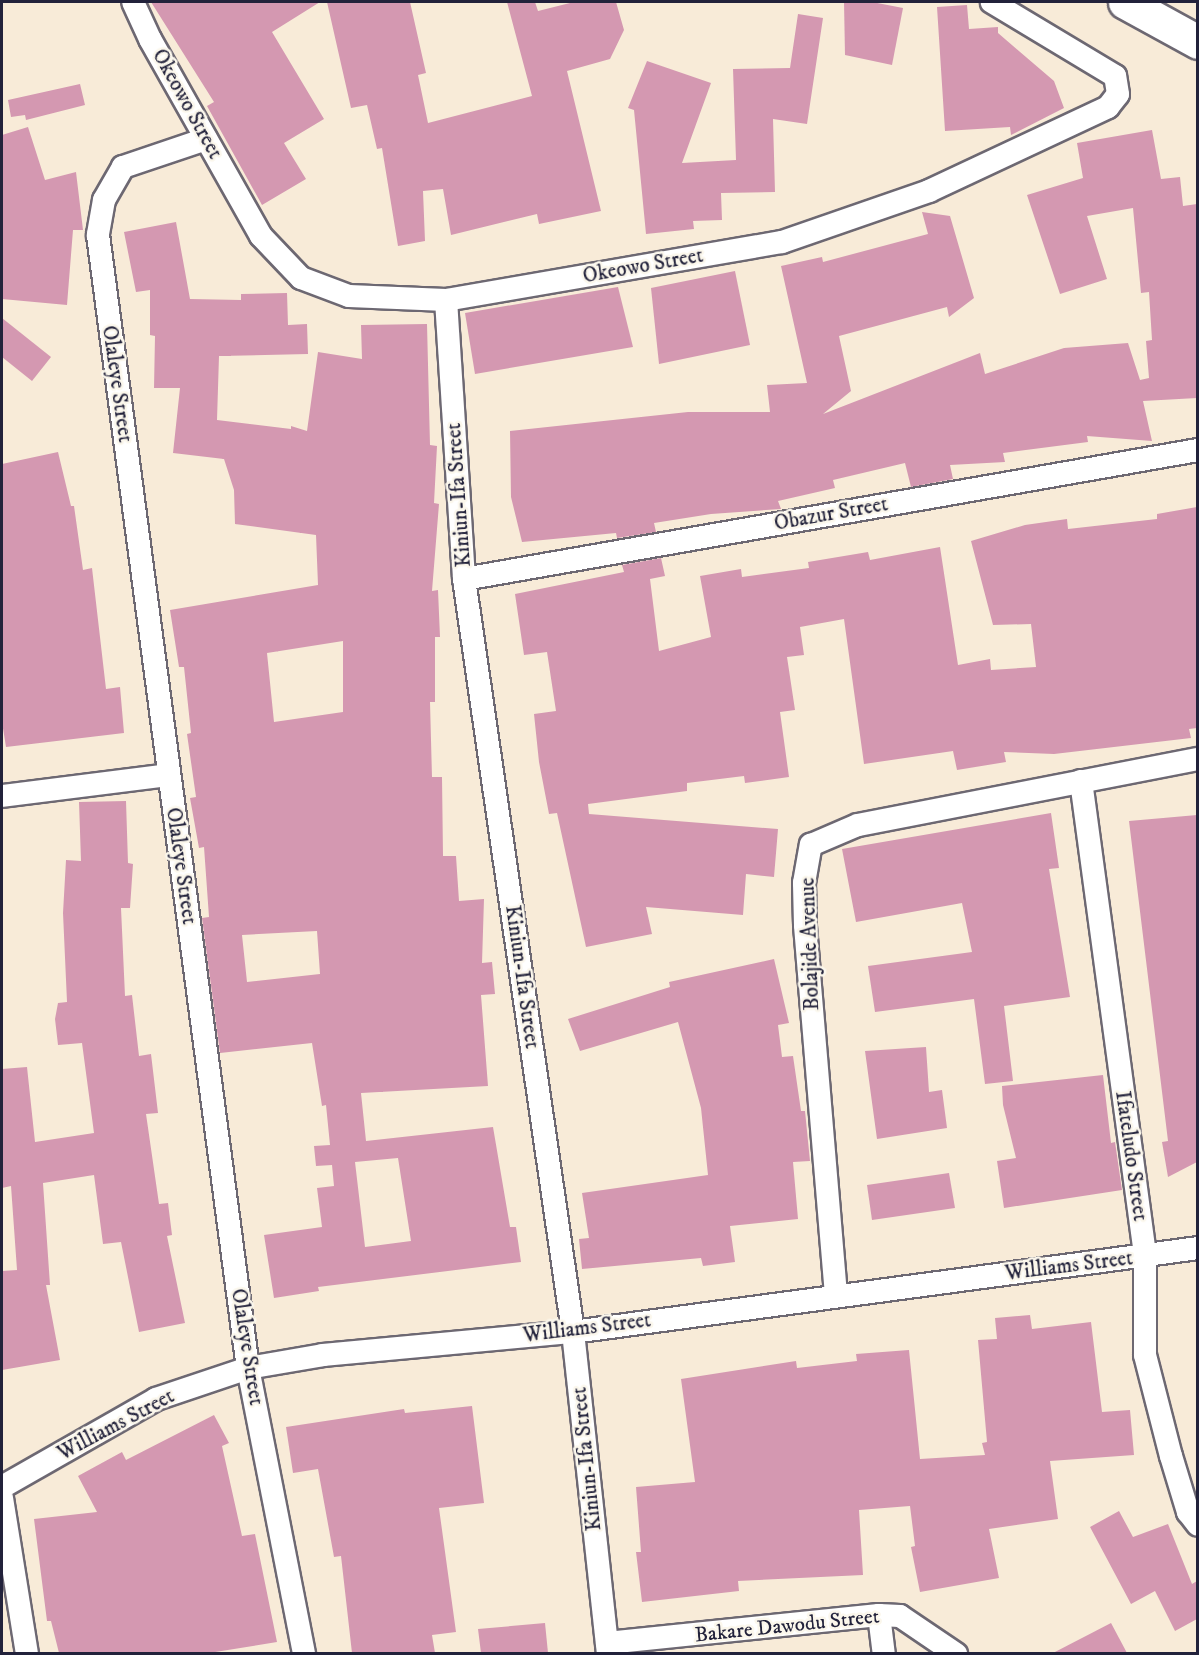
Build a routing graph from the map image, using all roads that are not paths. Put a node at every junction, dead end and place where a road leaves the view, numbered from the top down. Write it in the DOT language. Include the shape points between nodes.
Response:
graph roads {
  1 [pos="133,2"];
  2 [pos="992,2"];
  3 [pos="1125,2"];
  4 [pos="1197,42"];
  5 [pos="206,139"];
  6 [pos="446,300"];
  7 [pos="1197,450"];
  8 [pos="464,579"];
  9 [pos="1197,759"];
  10 [pos="169,775"];
  11 [pos="1081,781"];
  12 [pos="2,796"];
  13 [pos="1197,1248"];
  14 [pos="1145,1256"];
  15 [pos="836,1294"];
  16 [pos="573,1332"];
  17 [pos="248,1368"];
  18 [pos="2,1487"];
  19 [pos="2,1498"];
  20 [pos="1197,1525"];
  21 [pos="879,1615"];
  22 [pos="607,1648"];
  23 [pos="27,1653"];
  24 [pos="304,1653"];
  25 [pos="884,1653"];
  26 [pos="956,1653"];
  1 -- 5 [label="street, Okeowo Street"];
  2 -- 6 [label="street, Okeowo Street" via="1115,76 1118,94 1108,106 929,191 782,242"];
  3 -- 4 [label="highway"];
  5 -- 6 [label="street, Okeowo Street" via="261,236 301,278 349,297"];
  5 -- 10 [label="street, Olaleye Street" via="123,167 104,200 98,236"];
  6 -- 8 [label="street, Kiniun-Ifa Street"];
  7 -- 8 [label="street, Obazur Street"];
  8 -- 16 [label="street, Kiniun-Ifa Street"];
  9 -- 11 [label="street, Bolajide Avenue"];
  10 -- 12 [label="street"];
  10 -- 17 [label="street, Olaleye Street"];
  11 -- 14 [label="street, Ifateludo Street"];
  11 -- 15 [label="street, Bolajide Avenue" via="858,825 812,845 804,883 806,926"];
  13 -- 14 [label="street, Williams Street"];
  14 -- 15 [label="street, Williams Street"];
  14 -- 20 [label="street, Ifateludo Street" via="1145,1355 1188,1512"];
  15 -- 16 [label="street, Williams Street"];
  16 -- 17 [label="street, Williams Street" via="323,1355"];
  16 -- 22 [label="street, Kiniun-Ifa Street"];
  17 -- 18 [label="street, Williams Street" via="156,1399"];
  17 -- 24 [label="street, Olaleye Street"];
  19 -- 23 [label="street"];
  21 -- 22 [label="street, Bakare Dawodu Street"];
  21 -- 25 [label="street"];
  21 -- 26 [label="street, Bakare Dawodu Street" via="900,1616"];
}
